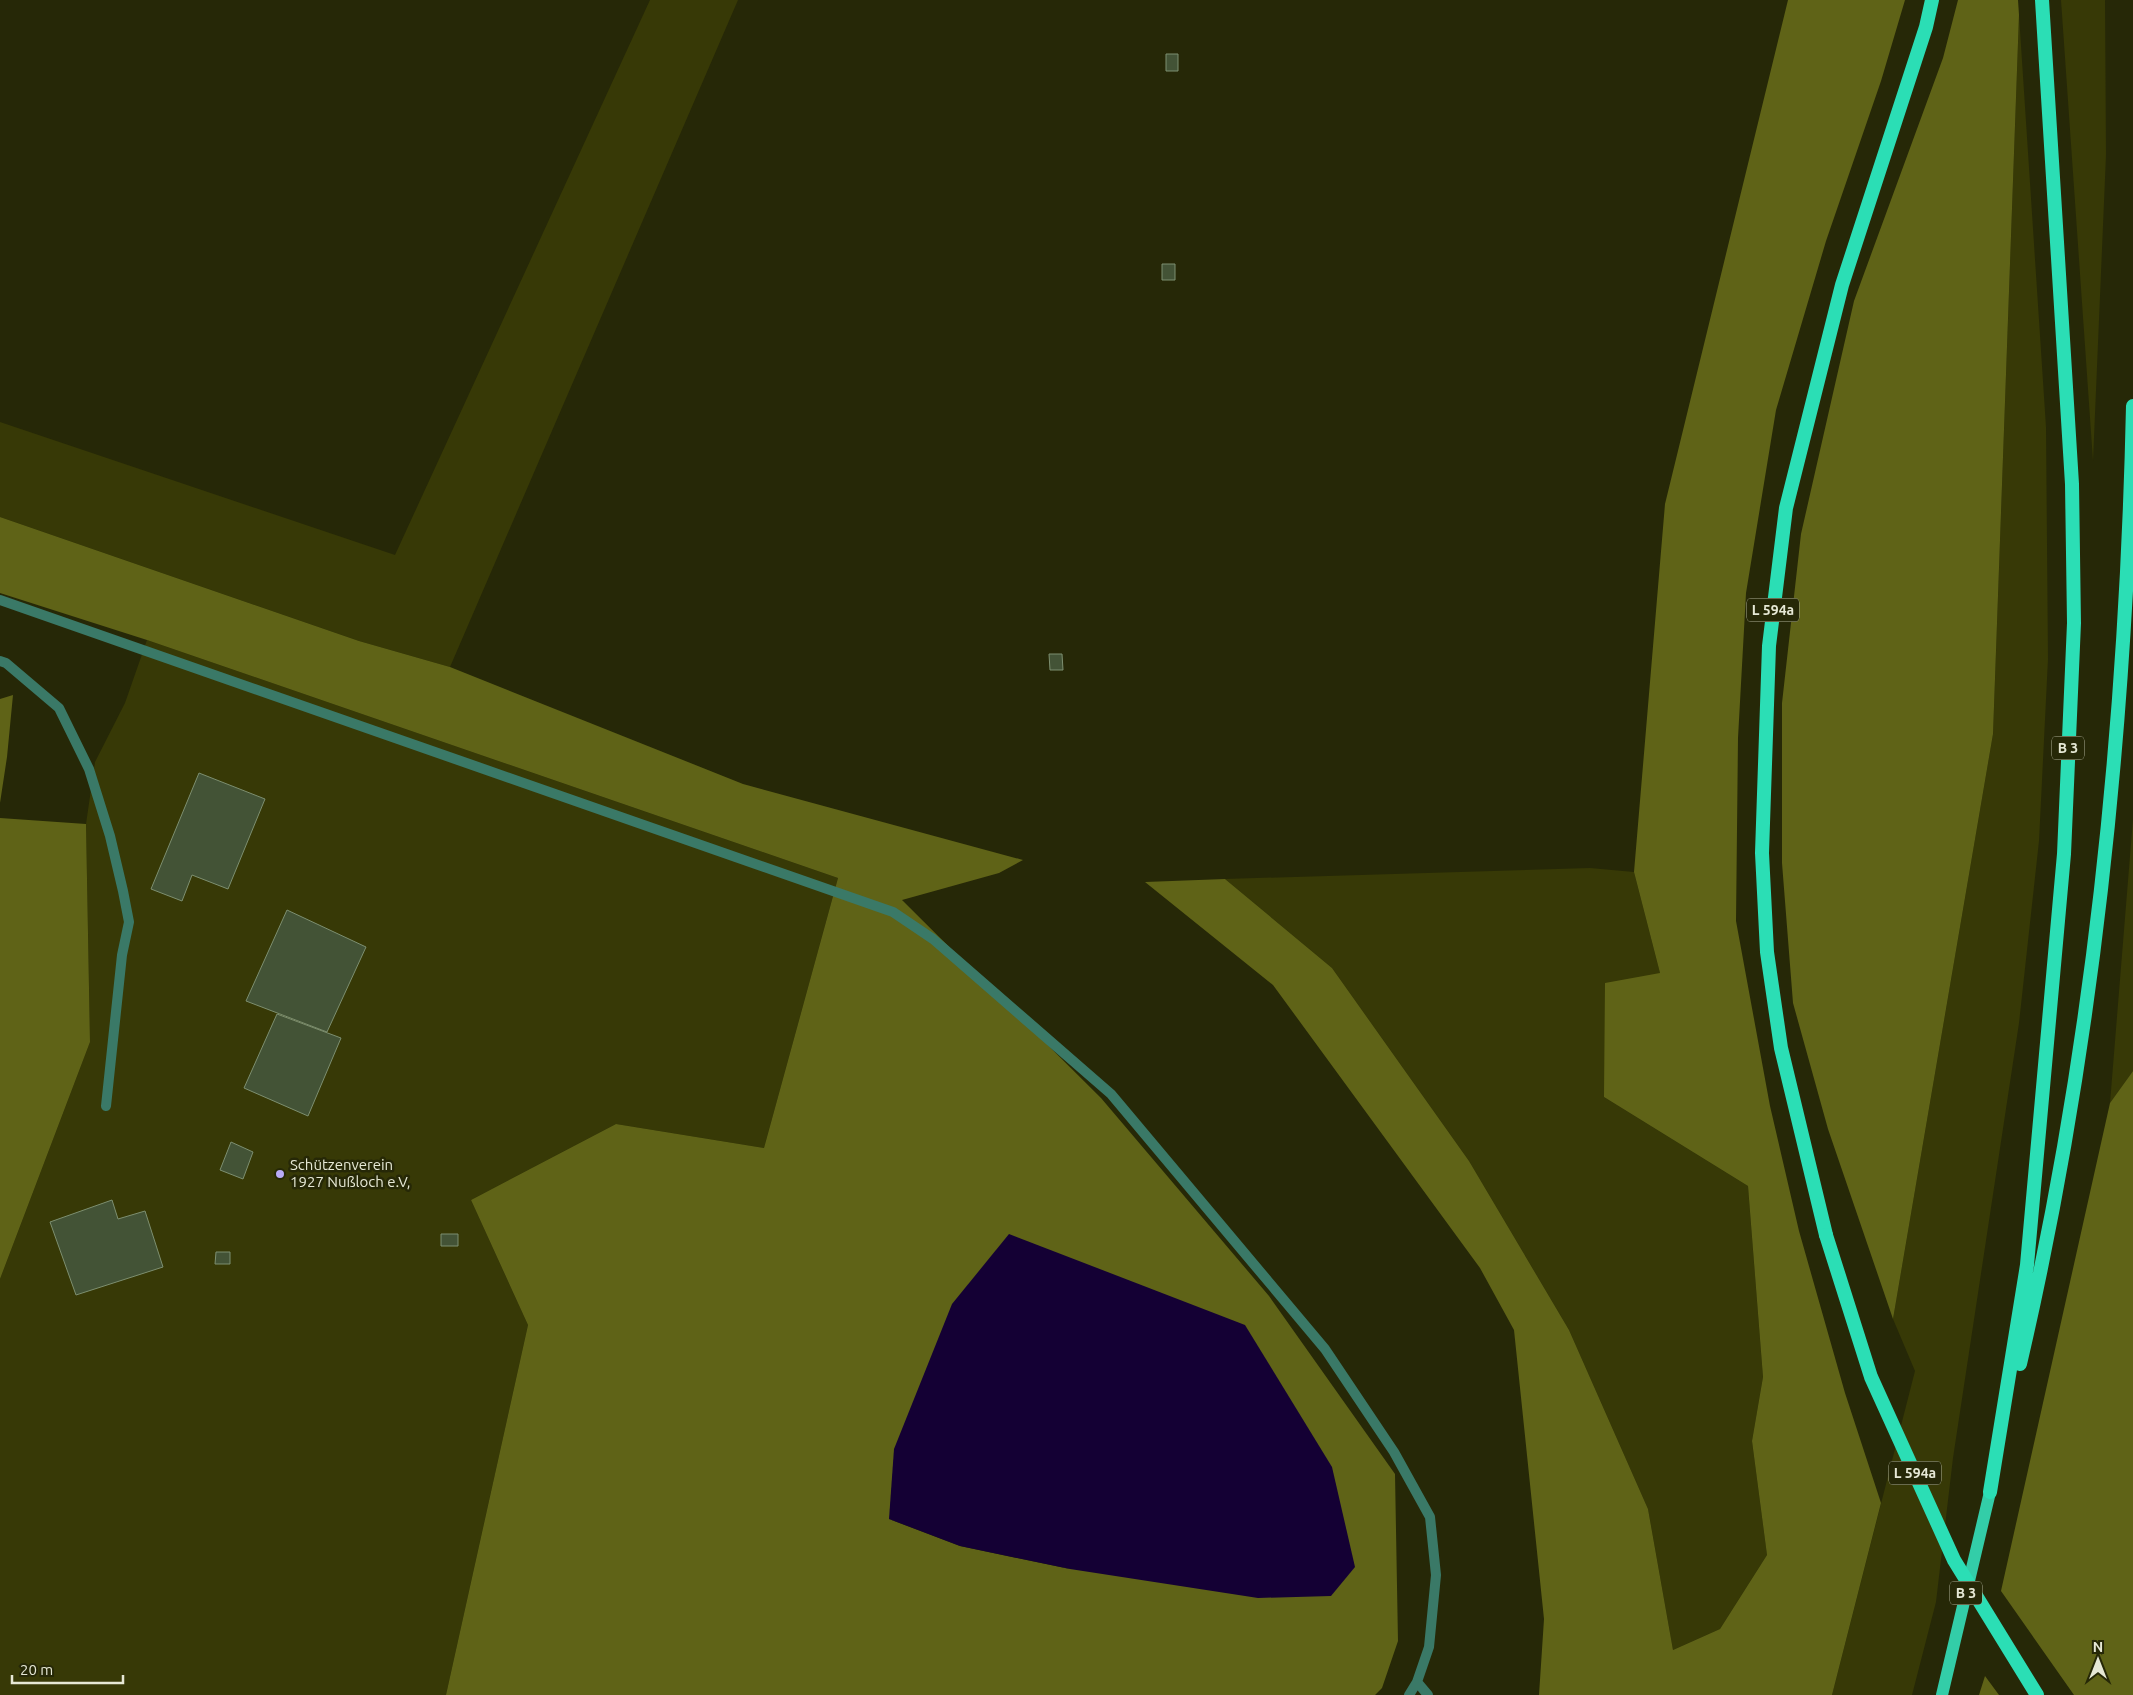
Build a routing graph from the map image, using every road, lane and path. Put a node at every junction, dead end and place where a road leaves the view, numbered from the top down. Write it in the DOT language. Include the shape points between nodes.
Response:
graph roads {
  1 [pos="1932,0"];
  2 [pos="2042,0"];
  3 [pos="2133,406"];
  4 [pos="0,600"];
  5 [pos="0,661"];
  6 [pos="106,1106"];
  7 [pos="1990,1492"];
  8 [pos="1417,1682"];
  9 [pos="1409,1695"];
  10 [pos="1428,1695"];
  11 [pos="1942,1695"];
  12 [pos="2038,1695"];
  1 -- 12 [label="highway, L 594a, bridge" via="1840,294 1786,508 1769,646 1762,853 1768,952 1781,1048 1826,1235 1871,1377 1954,1560"];
  2 -- 7 [label="highway, B 3" via="2071,474 2074,624 2064,854 2028,1265"];
  3 -- 7 [label="highway, B 3" via="2117,750 2087,1012 2043,1265"];
  4 -- 8 [label="lane" via="894,912 934,940 1111,1094 1325,1350 1394,1452 1430,1517 1436,1574 1429,1647"];
  5 -- 6 [label="lane" via="59,708 89,769 110,836 129,922 122,955"];
  7 -- 11 [label="main road, B 3"];
  8 -- 9 [label="lane"];
  8 -- 10 [label="lane"];
}
